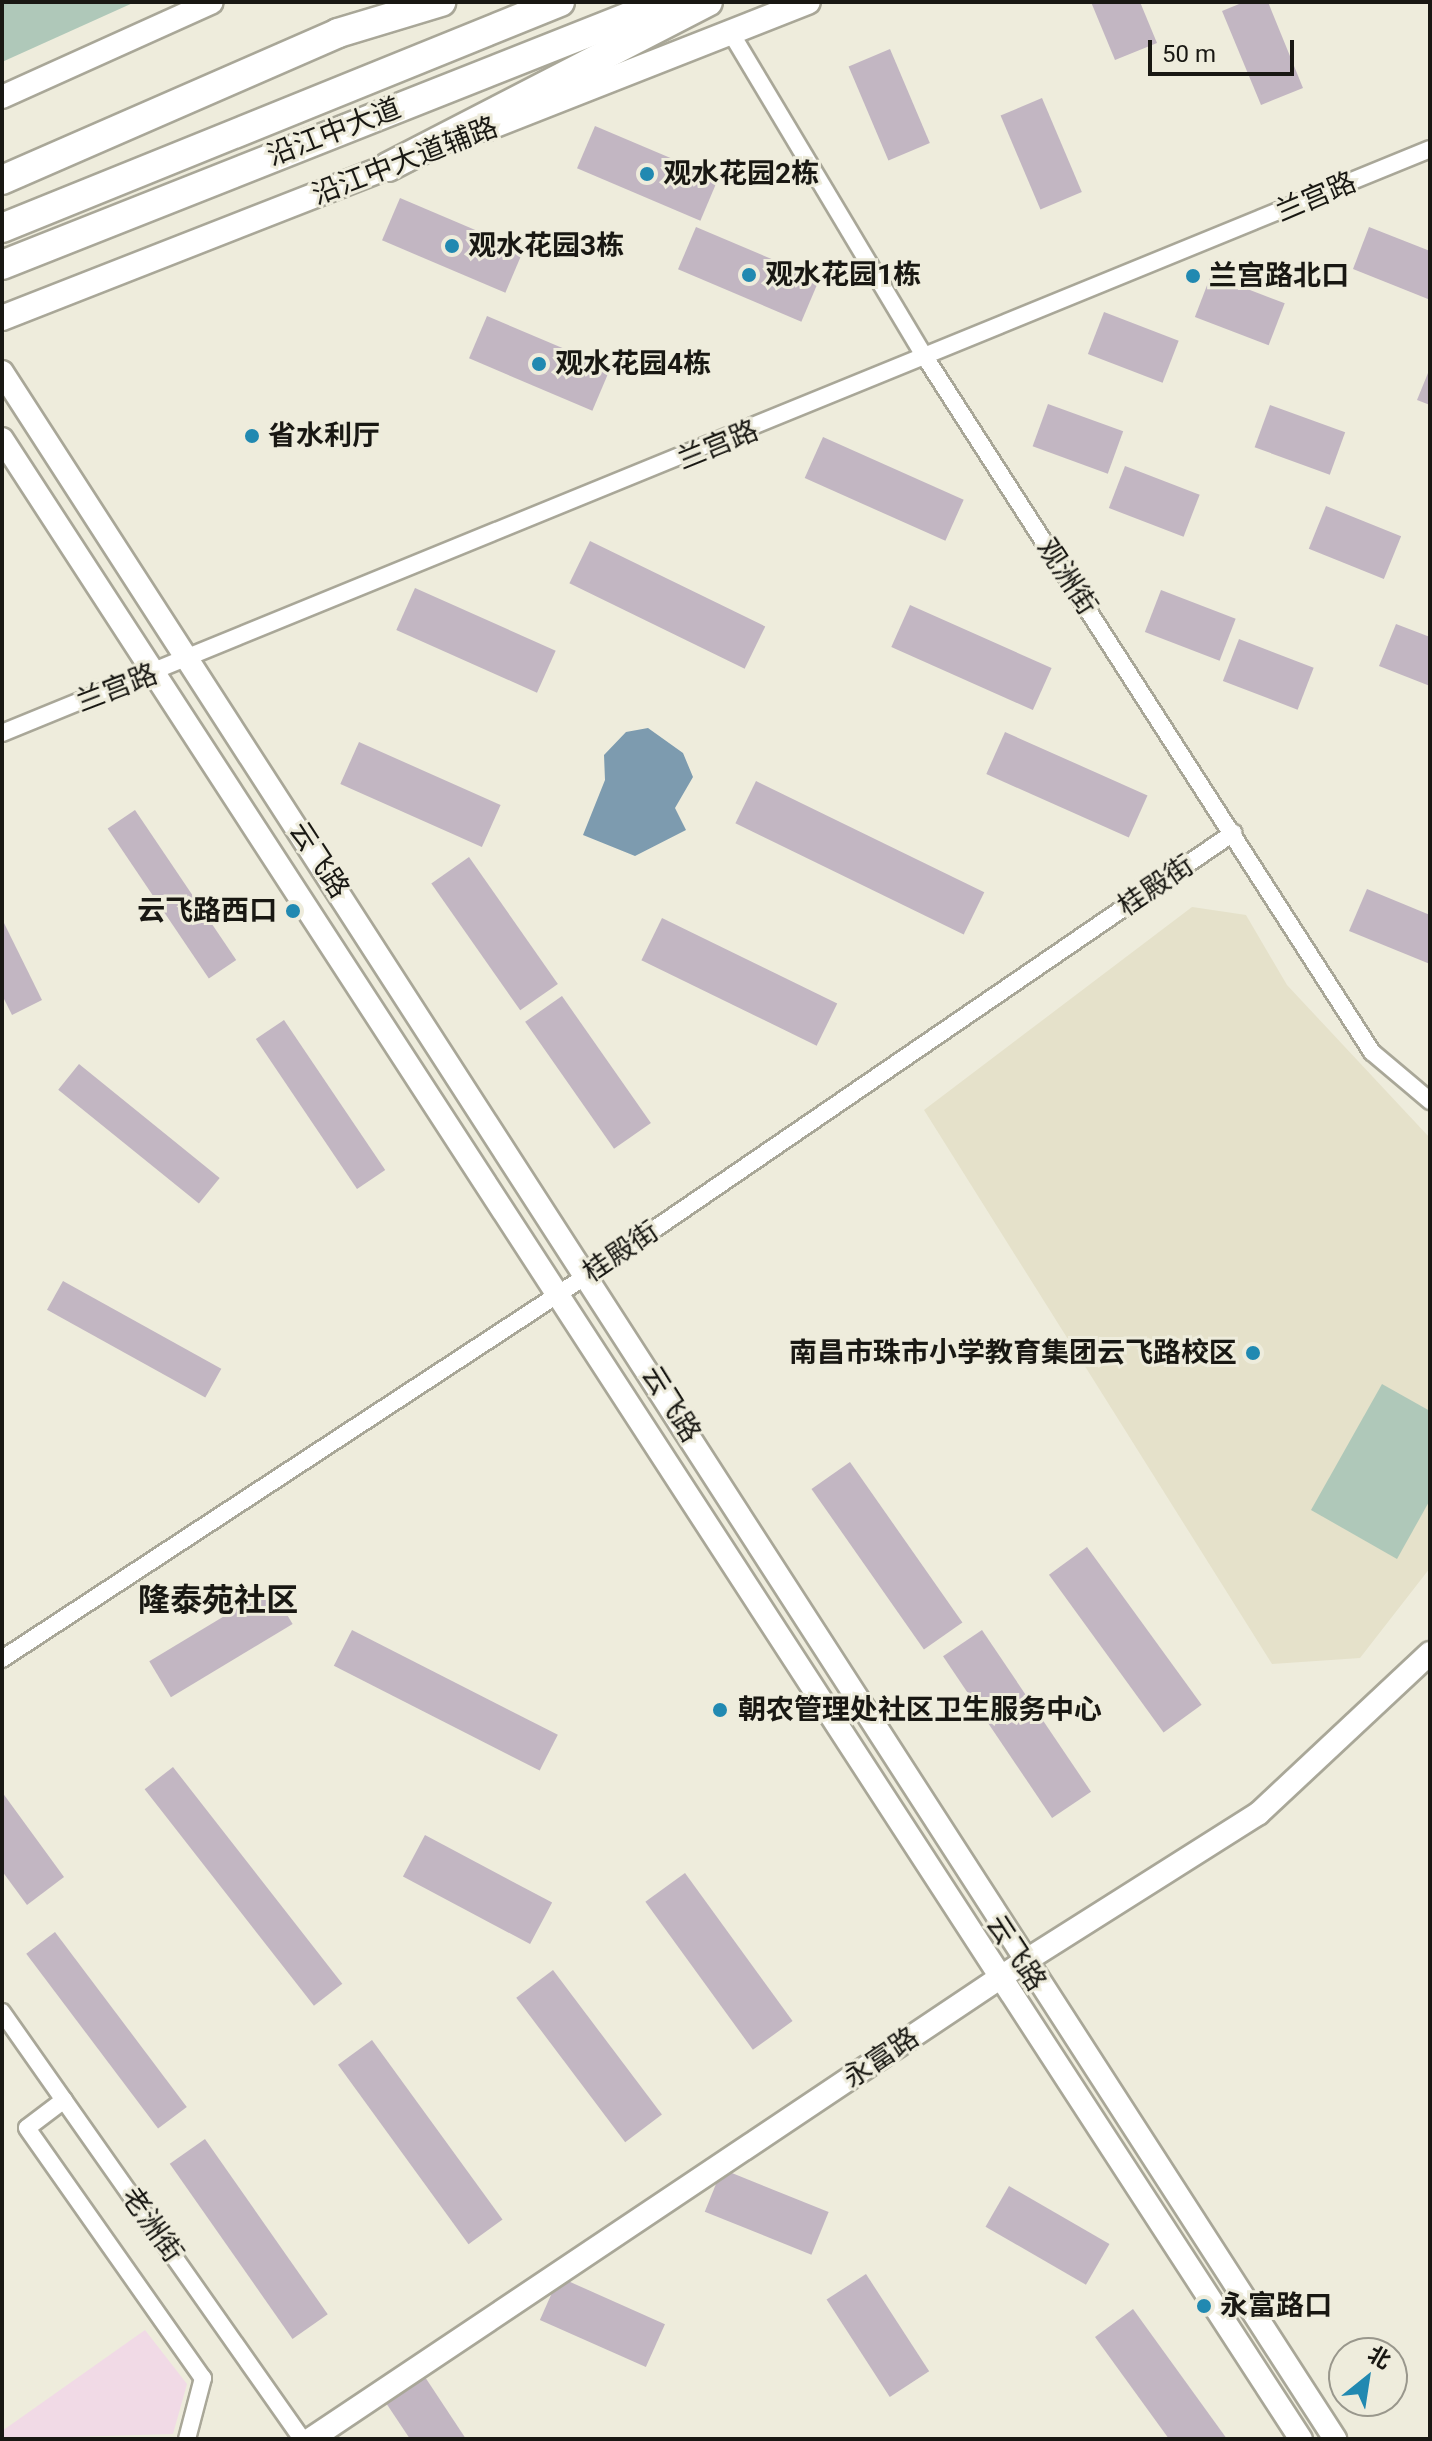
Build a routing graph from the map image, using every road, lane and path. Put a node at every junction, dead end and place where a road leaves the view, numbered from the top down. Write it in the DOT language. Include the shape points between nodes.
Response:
graph roads {
  1 [pos="212,2"];
  2 [pos="441,2"];
  3 [pos="560,2"];
  4 [pos="666,2"];
  5 [pos="708,2"];
  6 [pos="808,2"];
  7 [pos="731,33"];
  8 [pos="2,97"];
  9 [pos="1430,149"];
  10 [pos="388,167"];
  11 [pos="2,180"];
  12 [pos="2,228"];
  13 [pos="2,265"];
  14 [pos="2,318"];
  15 [pos="927,360"];
  16 [pos="2,372"];
  17 [pos="2,439"];
  18 [pos="189,660"];
  19 [pos="153,674"];
  20 [pos="2,733"];
  21 [pos="1233,833"];
  22 [pos="1430,1101"];
  23 [pos="589,1274"];
  24 [pos="559,1293"];
  25 [pos="1430,1653"];
  26 [pos="2,1659"];
  27 [pos="1022,1963"];
  28 [pos="1003,1976"];
  29 [pos="2,2012"];
  30 [pos="64,2100"];
  31 [pos="187,2439"];
  32 [pos="302,2439"];
  33 [pos="311,2439"];
  34 [pos="1301,2439"];
  35 [pos="1335,2439"];
  1 -- 8 [label="main road"];
  2 -- 11 [label="highway" via="338,33"];
  3 -- 12 [label="highway, 沿江中大道"];
  4 -- 13 [label="highway, 沿江中大道"];
  5 -- 10 [label="highway"];
  6 -- 7 [label="main road, 沿江中大道辅路"];
  7 -- 10 [label="main road, 沿江中大道辅路"];
  7 -- 15 [label="street, 观洲街"];
  9 -- 15 [label="street, 兰宫路"];
  10 -- 14 [label="main road, 沿江中大道辅路"];
  15 -- 18 [label="street, 兰宫路"];
  15 -- 21 [label="street, 观洲街"];
  16 -- 18 [label="main road, 云飞路"];
  17 -- 19 [label="main road, 云飞路"];
  18 -- 19 [label="street, 兰宫路"];
  18 -- 23 [label="main road, 云飞路"];
  19 -- 20 [label="street, 兰宫路"];
  19 -- 24 [label="main road, 云飞路"];
  21 -- 22 [label="street, 观洲街" via="1372,1052"];
  21 -- 23 [label="street, 桂殿街"];
  23 -- 24 [label="street, 桂殿街"];
  23 -- 27 [label="main road, 云飞路"];
  24 -- 26 [label="street, 桂殿街"];
  24 -- 28 [label="main road, 云飞路"];
  25 -- 27 [label="main road, 永富路" via="1259,1813"];
  27 -- 28 [label="main road, 永富路"];
  27 -- 35 [label="main road, 云飞路"];
  28 -- 33 [label="main road, 永富路"];
  28 -- 34 [label="main road, 云飞路"];
  29 -- 30 [label="street, 老洲街"];
  30 -- 31 [label="street" via="27,2128 203,2378"];
  30 -- 32 [label="street, 老洲街"];
}
